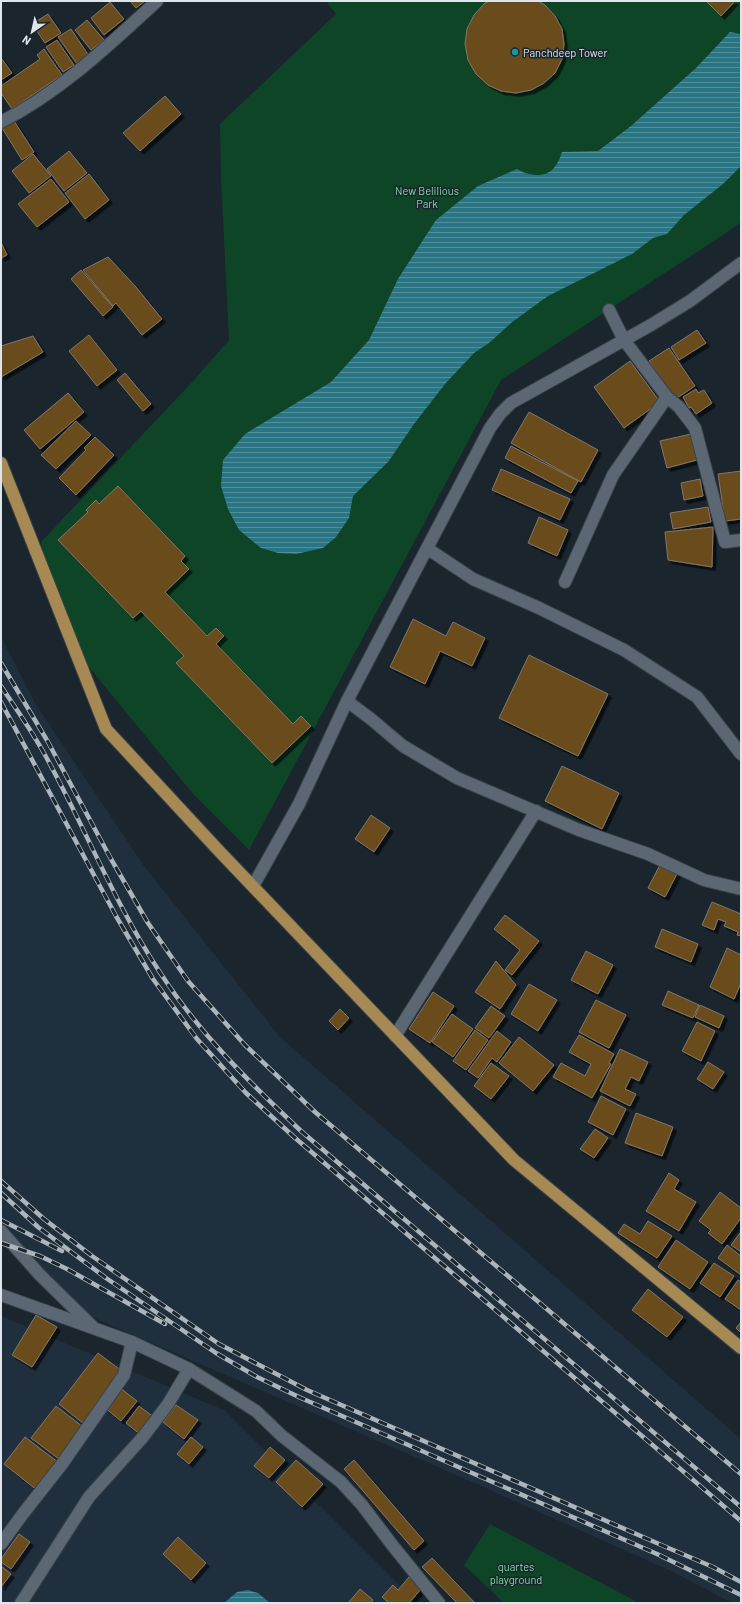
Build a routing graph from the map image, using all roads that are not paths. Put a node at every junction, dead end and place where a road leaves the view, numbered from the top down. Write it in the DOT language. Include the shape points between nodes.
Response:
graph roads {
  1 [pos="157,1"];
  2 [pos="1,122"];
  3 [pos="741,263"];
  4 [pos="609,310"];
  5 [pos="624,340"];
  6 [pos="667,397"];
  7 [pos="1,463"];
  8 [pos="741,540"];
  9 [pos="428,549"];
  10 [pos="565,582"];
  11 [pos="348,701"];
  12 [pos="741,754"];
  13 [pos="536,811"];
  14 [pos="253,886"];
  15 [pos="741,890"];
  16 [pos="395,1036"];
  17 [pos="1,1231"];
  18 [pos="1,1295"];
  19 [pos="94,1328"];
  20 [pos="132,1342"];
  21 [pos="741,1348"];
  22 [pos="189,1369"];
  23 [pos="1,1544"];
  24 [pos="21,1603"];
  25 [pos="439,1603"];
  1 -- 2 [label="street" via="78,70 36,102"];
  3 -- 5 [label="street" via="690,301"];
  4 -- 5 [label="street"];
  5 -- 6 [label="street"];
  5 -- 9 [label="street" via="511,403 500,414 490,428"];
  6 -- 8 [label="street" via="679,407 695,428 725,542"];
  6 -- 10 [label="street" via="613,475"];
  7 -- 14 [label="main road" via="106,729"];
  9 -- 11 [label="street"];
  9 -- 12 [label="street" via="473,579 624,650 697,697"];
  11 -- 13 [label="street" via="403,746 457,778"];
  11 -- 14 [label="street" via="299,804"];
  13 -- 15 [label="street" via="579,830 648,854 704,880"];
  13 -- 16 [label="street"];
  14 -- 16 [label="main road"];
  16 -- 21 [label="main road" via="514,1160"];
  17 -- 19 [label="street" via="40,1275"];
  18 -- 19 [label="street"];
  19 -- 20 [label="street"];
  20 -- 22 [label="street"];
  20 -- 23 [label="street" via="124,1375 62,1464"];
  22 -- 24 [label="street" via="168,1404 143,1437 89,1496"];
  22 -- 25 [label="street" via="256,1411 282,1436 341,1482"];
}
